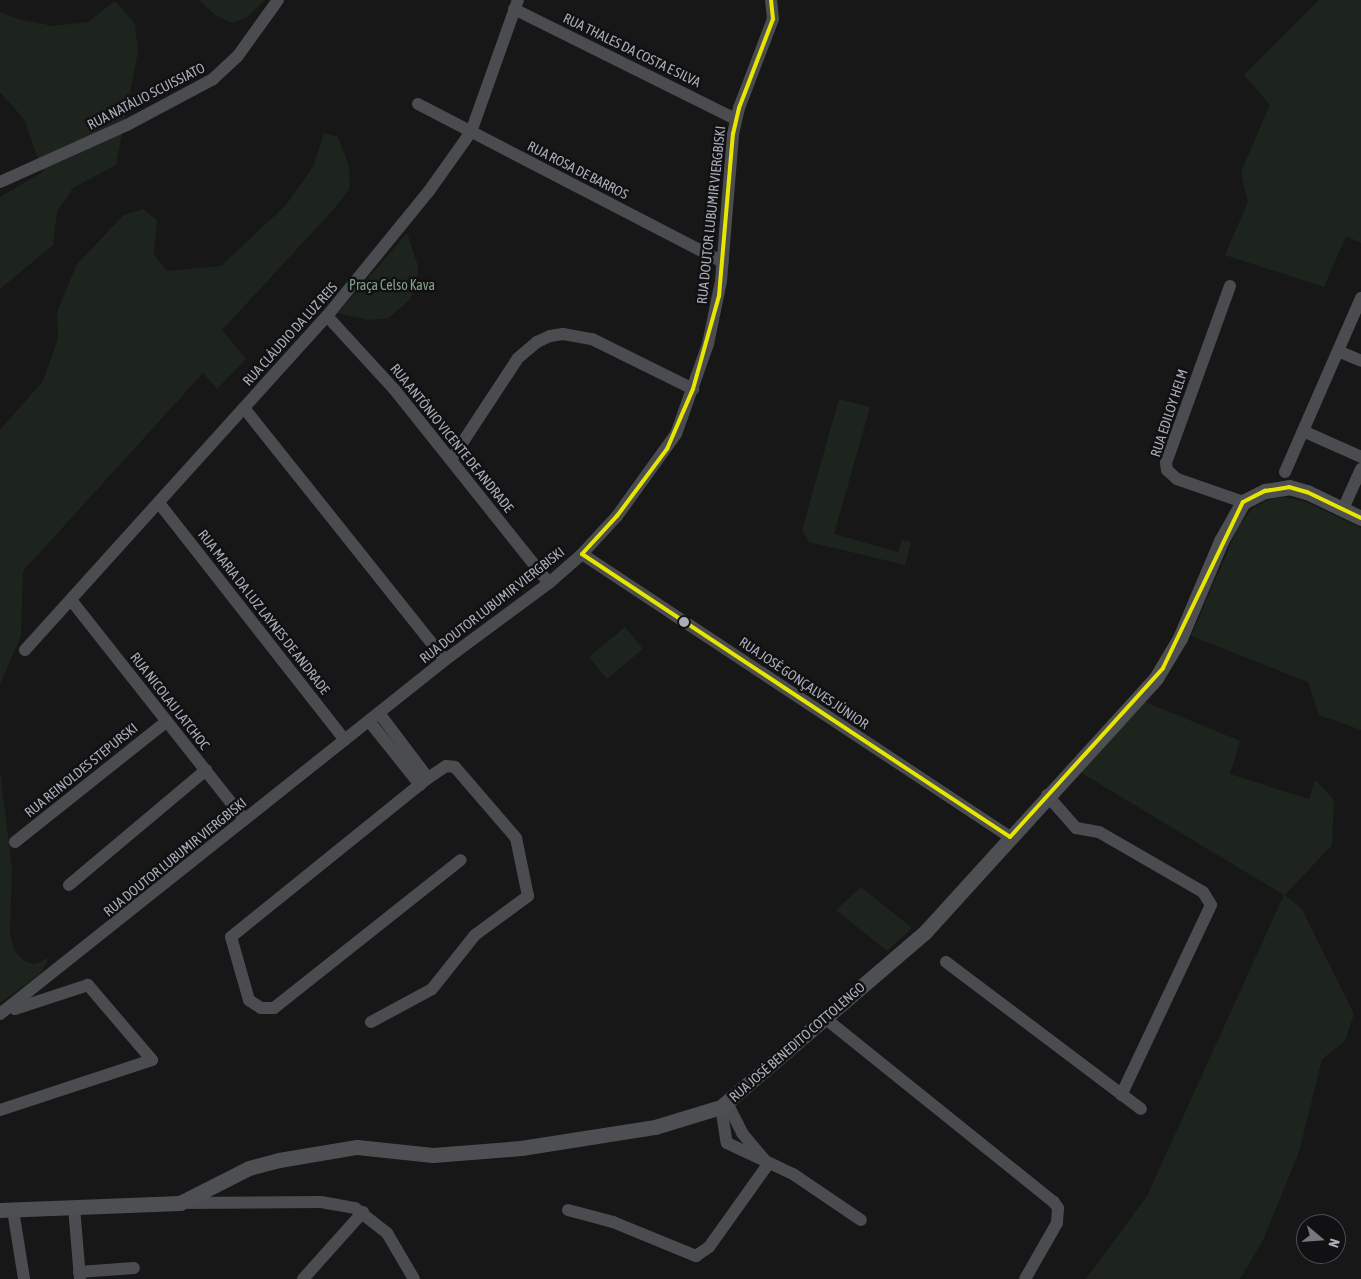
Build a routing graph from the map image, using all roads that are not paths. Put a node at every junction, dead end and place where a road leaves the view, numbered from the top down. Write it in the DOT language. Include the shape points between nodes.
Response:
graph roads {
  1 [pos="278,0"];
  2 [pos="772,2"];
  3 [pos="516,4"];
  4 [pos="418,104"];
  5 [pos="736,118"];
  6 [pos="471,132"];
  7 [pos="0,182"];
  8 [pos="723,262"];
  9 [pos="1230,286"];
  10 [pos="1361,298"];
  11 [pos="327,316"];
  12 [pos="1338,351"];
  13 [pos="1361,361"];
  14 [pos="693,389"];
  15 [pos="244,408"];
  16 [pos="1303,431"];
  17 [pos="1361,457"];
  18 [pos="451,460"];
  19 [pos="1361,469"];
  20 [pos="1285,472"];
  21 [pos="1243,502"];
  22 [pos="159,503"];
  23 [pos="1343,509"];
  24 [pos="1361,518"];
  25 [pos="582,554"];
  26 [pos="549,582"];
  27 [pos="71,600"];
  28 [pos="25,650"];
  29 [pos="445,660"];
  30 [pos="374,717"];
  31 [pos="167,721"];
  32 [pos="345,740"];
  33 [pos="206,770"];
  34 [pos="424,781"];
  35 [pos="1047,795"];
  36 [pos="245,820"];
  37 [pos="1010,837"];
  38 [pos="15,842"];
  39 [pos="461,860"];
  40 [pos="69,885"];
  41 [pos="946,962"];
  42 [pos="3,1013"];
  43 [pos="826,1018"];
  44 [pos="371,1022"];
  45 [pos="1121,1095"];
  46 [pos="724,1105"];
  47 [pos="1140,1109"];
  48 [pos="0,1110"];
  49 [pos="769,1163"];
  50 [pos="180,1203"];
  51 [pos="74,1207"];
  52 [pos="7,1210"];
  53 [pos="568,1210"];
  54 [pos="362,1212"];
  55 [pos="861,1220"];
  56 [pos="134,1268"];
  57 [pos="80,1275"];
  58 [pos="412,1278"];
  59 [pos="24,1279"];
  60 [pos="303,1279"];
  61 [pos="1025,1279"];
  1 -- 7 [label="street, RUA NATÁLIO SCUISSIATO" via="237,57 213,80 127,125"];
  2 -- 5 [label="street, RUA DOUTOR LUBUMIR VIERGBISKI" via="773,19"];
  3 -- 5 [label="street, RUA THALES DA COSTA E SILVA"];
  3 -- 6 [label="street, RUA CLÁUDIO DA LUZ REIS"];
  4 -- 6 [label="street, RUA ROSA DE BARROS"];
  5 -- 8 [label="street, RUA DOUTOR LUBUMIR VIERGBISKI"];
  6 -- 8 [label="street, RUA ROSA DE BARROS"];
  6 -- 11 [label="street, RUA CLÁUDIO DA LUZ REIS" via="406,221"];
  8 -- 14 [label="street, RUA DOUTOR LUBUMIR VIERGBISKI" via="715,320"];
  9 -- 21 [label="street, RUA EDILOY HELM" via="1166,463 1167,470 1177,479"];
  10 -- 12 [label="street"];
  11 -- 15 [label="street, RUA CLÁUDIO DA LUZ REIS"];
  11 -- 18 [label="street, RUA ANTÔNIO VICENTE DE ANDRADE" via="381,373"];
  12 -- 13 [label="street"];
  12 -- 16 [label="street"];
  14 -- 18 [label="street" via="592,339 563,334 550,336 518,358"];
  14 -- 25 [label="street, RUA DOUTOR LUBUMIR VIERGBISKI" via="667,449 617,516"];
  15 -- 22 [label="street, RUA CLÁUDIO DA LUZ REIS"];
  15 -- 29 [label="street"];
  16 -- 17 [label="street"];
  16 -- 20 [label="street"];
  18 -- 26 [label="street, RUA ANTÔNIO VICENTE DE ANDRADE"];
  19 -- 23 [label="street"];
  21 -- 23 [label="main road" via="1265,490 1289,487"];
  21 -- 35 [label="main road, RUA JOSÉ BENEDITO COTTOLENGO" via="1163,668"];
  22 -- 27 [label="street, RUA CLÁUDIO DA LUZ REIS"];
  22 -- 32 [label="street, RUA MARIA DA LUZ LAYNES DE ANDRADE"];
  23 -- 24 [label="main road"];
  25 -- 26 [label="street, RUA DOUTOR LUBUMIR VIERGBISKI"];
  25 -- 37 [label="street, RUA JOSÉ GONÇALVES JÚNIOR"];
  26 -- 29 [label="street, RUA DOUTOR LUBUMIR VIERGBISKI"];
  27 -- 28 [label="street, RUA CLÁUDIO DA LUZ REIS"];
  27 -- 31 [label="street, RUA NICOLAU LATCHOC"];
  29 -- 30 [label="street, RUA DOUTOR LUBUMIR VIERGBISKI"];
  30 -- 32 [label="street, RUA DOUTOR LUBUMIR VIERGBISKI"];
  30 -- 34 [label="street"];
  31 -- 33 [label="street, RUA NICOLAU LATCHOC"];
  31 -- 38 [label="street, RUA REINOLDES STEPURSKI"];
  32 -- 36 [label="street, RUA DOUTOR LUBUMIR VIERGBISKI"];
  33 -- 36 [label="street, RUA NICOLAU LATCHOC"];
  33 -- 40 [label="street"];
  34 -- 39 [label="street" via="234,932 230,942 249,1000 261,1008 279,1005"];
  34 -- 44 [label="street" via="446,766 455,767 512,832 528,896 475,935 432,988"];
  35 -- 37 [label="main road, RUA JOSÉ BENEDITO COTTOLENGO"];
  35 -- 45 [label="street" via="1076,828 1100,832 1203,892 1211,905"];
  36 -- 42 [label="street, RUA DOUTOR LUBUMIR VIERGBISKI"];
  37 -- 43 [label="main road, RUA JOSÉ BENEDITO COTTOLENGO" via="926,931"];
  41 -- 45 [label="street"];
  42 -- 48 [label="street" via="88,986 152,1060"];
  43 -- 46 [label="main road, RUA JOSÉ BENEDITO COTTOLENGO"];
  43 -- 61 [label="street" via="1054,1202 1058,1208 1057,1223"];
  45 -- 47 [label="street"];
  46 -- 49 [label="street" via="748,1142"];
  46 -- 49 [label="street" via="727,1143"];
  46 -- 50 [label="main road, RUA JOSÉ BENEDITO COTTOLENGO" via="655,1127 521,1148 433,1155 357,1147 279,1160 249,1168"];
  49 -- 53 [label="street" via="709,1247 696,1256 613,1222"];
  49 -- 55 [label="street" via="793,1174"];
  50 -- 51 [label="main road, RUA JOSÉ BENEDITO COTTOLENGO"];
  50 -- 54 [label="street" via="321,1202 344,1205"];
  51 -- 52 [label="main road, RUA JOSÉ BENEDITO COTTOLENGO"];
  51 -- 57 [label="street"];
  52 -- 59 [label="street"];
  54 -- 58 [label="street" via="387,1233"];
  54 -- 60 [label="street"];
  56 -- 57 [label="street"];
}
